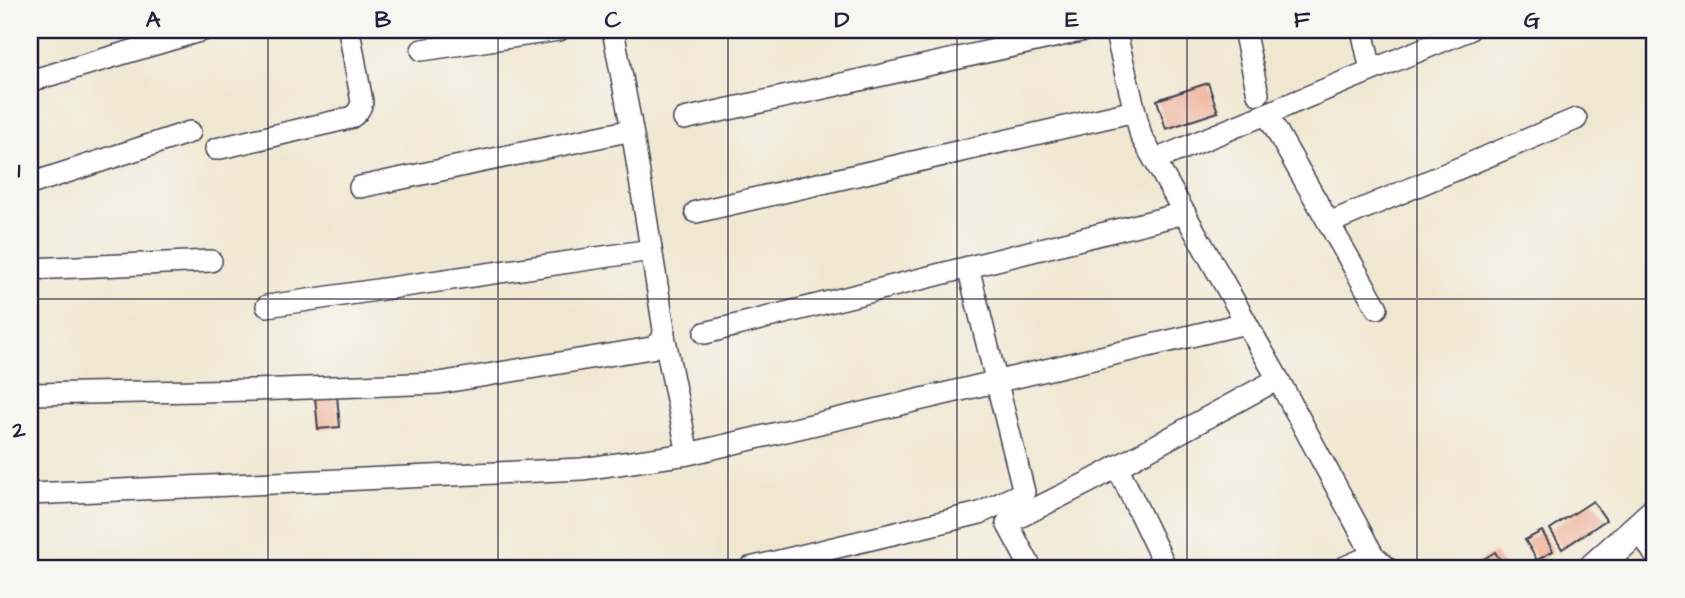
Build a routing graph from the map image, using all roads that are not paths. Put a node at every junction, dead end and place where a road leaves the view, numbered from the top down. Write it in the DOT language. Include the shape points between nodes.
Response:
graph roads {
  1 [pos="204,30"];
  2 [pos="349,30"];
  3 [pos="559,30"];
  4 [pos="613,30"];
  5 [pos="1085,30"];
  6 [pos="1115,30"];
  7 [pos="1244,30"];
  8 [pos="1362,30"];
  9 [pos="1469,30"];
  10 [pos="422,50"];
  11 [pos="1371,70"];
  12 [pos="30,81"];
  13 [pos="1263,104"];
  14 [pos="1135,111"];
  15 [pos="684,119"];
  16 [pos="1576,119"];
  17 [pos="632,130"];
  18 [pos="190,132"];
  19 [pos="216,149"];
  20 [pos="1155,160"];
  21 [pos="30,184"];
  22 [pos="360,187"];
  23 [pos="695,212"];
  24 [pos="1185,213"];
  25 [pos="1329,223"];
  26 [pos="651,250"];
  27 [pos="211,261"];
  28 [pos="968,267"];
  29 [pos="30,269"];
  30 [pos="268,306"];
  31 [pos="1377,308"];
  32 [pos="1246,323"];
  33 [pos="705,332"];
  34 [pos="664,335"];
  35 [pos="1278,379"];
  36 [pos="997,381"];
  37 [pos="30,394"];
  38 [pos="688,454"];
  39 [pos="1117,466"];
  40 [pos="30,494"];
  41 [pos="1647,520"];
  42 [pos="1655,555"];
  43 [pos="1380,562"];
  44 [pos="750,568"];
  45 [pos="1031,568"];
  46 [pos="1166,568"];
  47 [pos="1343,568"];
  48 [pos="1594,568"];
  1 -- 12 [label="street"];
  2 -- 19 [label="street" via="362,102 356,114"];
  3 -- 10 [label="street"];
  4 -- 17 [label="street"];
  5 -- 15 [label="street"];
  6 -- 14 [label="street"];
  7 -- 13 [label="street"];
  8 -- 11 [label="street"];
  9 -- 11 [label="street"];
  11 -- 13 [label="street"];
  13 -- 20 [label="street"];
  13 -- 25 [label="street"];
  14 -- 20 [label="street" via="1141,136"];
  14 -- 23 [label="street"];
  16 -- 25 [label="street"];
  17 -- 22 [label="street"];
  17 -- 26 [label="street"];
  18 -- 21 [label="street"];
  20 -- 24 [label="street"];
  24 -- 28 [label="street"];
  24 -- 32 [label="street"];
  25 -- 31 [label="street"];
  26 -- 30 [label="street"];
  26 -- 34 [label="street"];
  27 -- 29 [label="street"];
  28 -- 33 [label="street"];
  28 -- 36 [label="street"];
  32 -- 35 [label="street"];
  32 -- 36 [label="street"];
  34 -- 37 [label="street" via="651,348 439,383"];
  34 -- 38 [label="street"];
  35 -- 39 [label="street"];
  35 -- 43 [label="street"];
  36 -- 38 [label="street"];
  36 -- 44 [label="street" via="1024,492 980,513"];
  38 -- 40 [label="street" via="582,468"];
  39 -- 45 [label="street" via="1007,523"];
  39 -- 46 [label="street"];
  41 -- 42 [label="street"];
  41 -- 48 [label="street"];
  43 -- 47 [label="street"];
}
